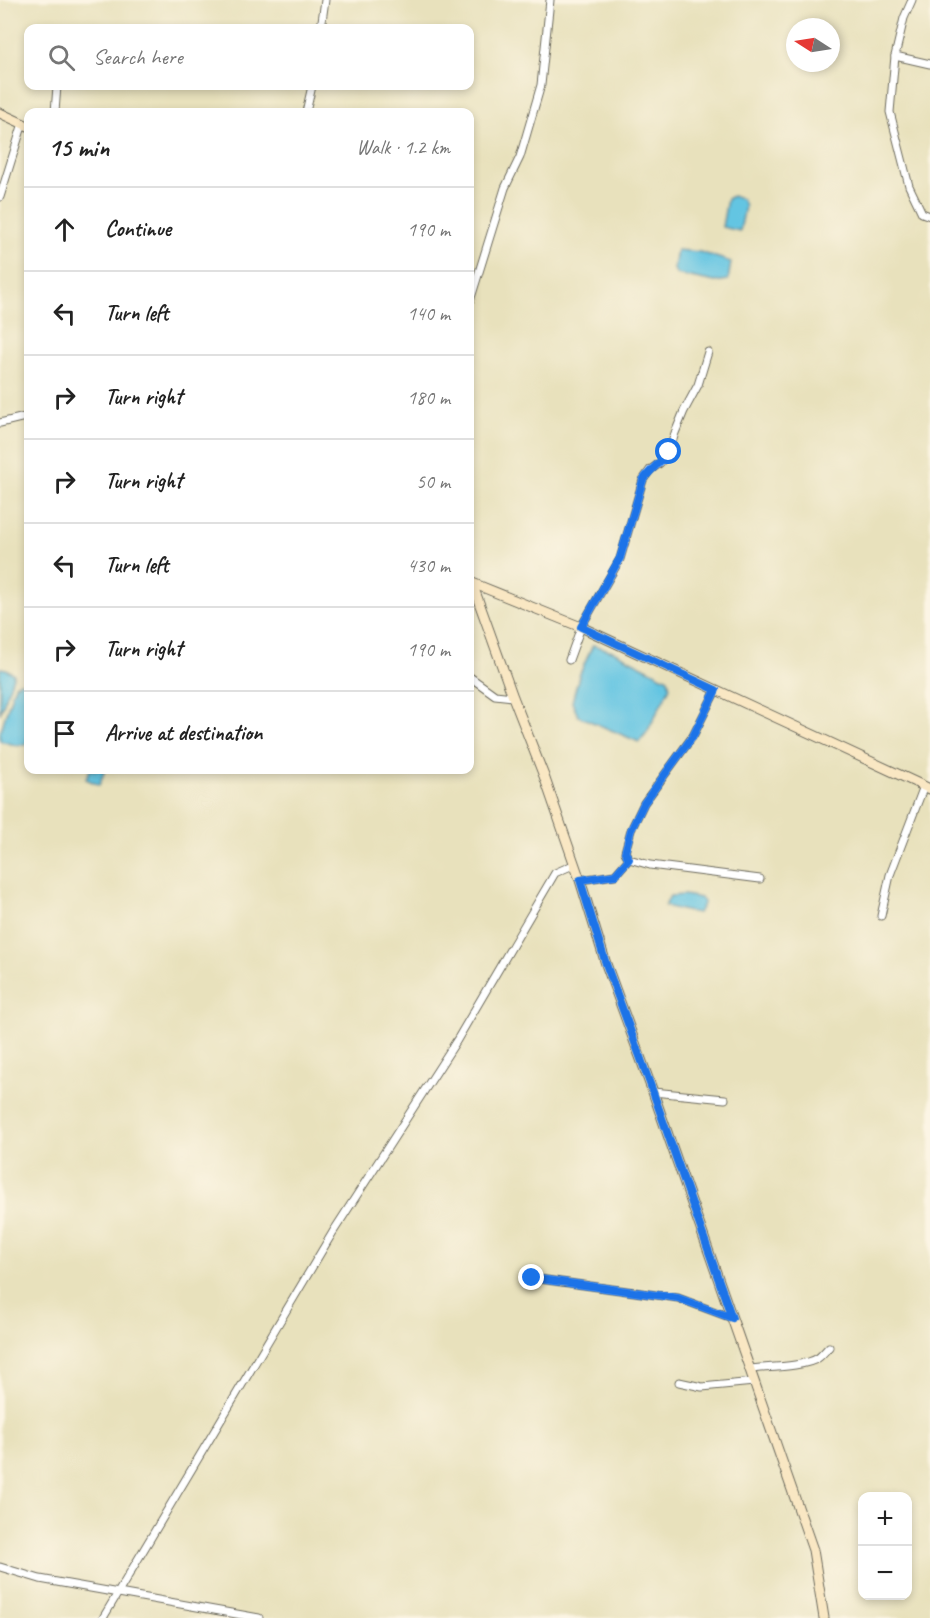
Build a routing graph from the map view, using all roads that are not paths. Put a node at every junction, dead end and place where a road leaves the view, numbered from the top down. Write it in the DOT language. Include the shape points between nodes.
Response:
graph roads {
  1 [pos="325,0"];
  2 [pos="549,0"];
  3 [pos="912,0"];
  4 [pos="322,24"];
  5 [pos="895,56"];
  6 [pos="930,64"];
  7 [pos="57,90"];
  8 [pos="311,90"];
  9 [pos="56,108"];
  10 [pos="307,108"];
  11 [pos="0,113"];
  12 [pos="24,123"];
  13 [pos="24,130"];
  14 [pos="0,197"];
  15 [pos="930,216"];
  16 [pos="474,288"];
  17 [pos="708,352"];
  18 [pos="24,417"];
  19 [pos="0,423"];
  20 [pos="474,584"];
  21 [pos="474,591"];
  22 [pos="581,627"];
  23 [pos="568,660"];
  24 [pos="474,680"];
  25 [pos="716,690"];
  26 [pos="513,697"];
  27 [pos="927,787"];
  28 [pos="629,859"];
  29 [pos="573,865"];
  30 [pos="760,879"];
  31 [pos="580,880"];
  32 [pos="881,916"];
  33 [pos="653,1092"];
  34 [pos="724,1099"];
  35 [pos="532,1278"];
  36 [pos="732,1318"];
  37 [pos="829,1347"];
  38 [pos="750,1369"];
  39 [pos="679,1382"];
  40 [pos="754,1382"];
  41 [pos="0,1567"];
  42 [pos="118,1593"];
  43 [pos="241,1616"];
  44 [pos="103,1618"];
  45 [pos="260,1618"];
  46 [pos="824,1618"];
  1 -- 4 [label="street"];
  2 -- 16 [label="street" via="541,85"];
  3 -- 5 [label="street"];
  5 -- 6 [label="street"];
  5 -- 15 [label="street" via="890,112 909,186 922,213"];
  7 -- 9 [label="street"];
  8 -- 10 [label="street"];
  11 -- 12 [label="main road"];
  13 -- 14 [label="street"];
  17 -- 22 [label="street" via="669,452 643,480 620,558"];
  18 -- 19 [label="street"];
  20 -- 22 [label="main road"];
  21 -- 26 [label="main road"];
  22 -- 23 [label="street"];
  22 -- 25 [label="main road"];
  24 -- 26 [label="street" via="495,695"];
  25 -- 27 [label="main road"];
  25 -- 28 [label="street" via="693,736 644,803 625,852"];
  26 -- 29 [label="main road"];
  27 -- 32 [label="street" via="890,875"];
  28 -- 30 [label="street"];
  28 -- 31 [label="street" via="615,875"];
  29 -- 31 [label="main road"];
  29 -- 42 [label="street" via="555,873 457,1040 333,1232"];
  31 -- 33 [label="main road"];
  33 -- 34 [label="street"];
  33 -- 36 [label="main road"];
  35 -- 36 [label="street" via="678,1298"];
  36 -- 38 [label="main road"];
  37 -- 38 [label="street" via="814,1360"];
  38 -- 40 [label="main road"];
  39 -- 40 [label="street" via="702,1387"];
  40 -- 46 [label="main road" via="813,1550"];
  41 -- 42 [label="street" via="40,1579"];
  42 -- 43 [label="street"];
  42 -- 44 [label="street"];
  43 -- 45 [label="street"];
}
